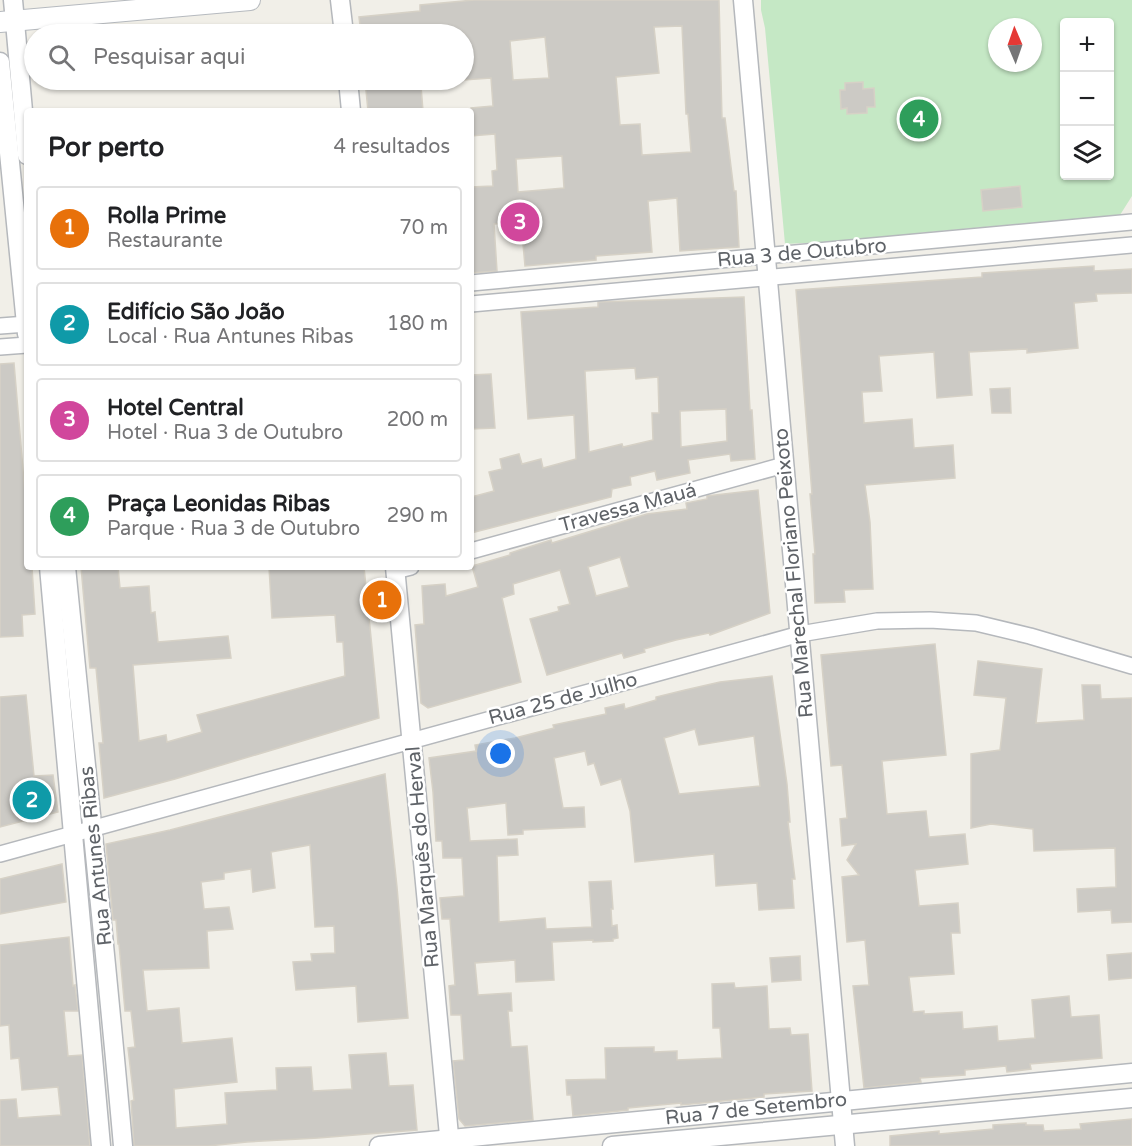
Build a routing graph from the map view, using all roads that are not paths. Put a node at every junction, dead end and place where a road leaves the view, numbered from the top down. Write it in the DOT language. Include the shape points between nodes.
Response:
graph roads {
  1 [pos="13,0"];
  2 [pos="250,0"];
  3 [pos="340,0"];
  4 [pos="743,0"];
  5 [pos="7,22"];
  6 [pos="343,24"];
  7 [pos="0,62"];
  8 [pos="349,90"];
  9 [pos="351,108"];
  10 [pos="24,135"];
  11 [pos="1132,222"];
  12 [pos="22,231"];
  13 [pos="1132,245"];
  14 [pos="766,257"];
  15 [pos="24,269"];
  16 [pos="532,278"];
  17 [pos="768,278"];
  18 [pos="474,283"];
  19 [pos="533,298"];
  20 [pos="474,304"];
  21 [pos="0,326"];
  22 [pos="24,327"];
  23 [pos="24,345"];
  24 [pos="0,347"];
  25 [pos="784,465"];
  26 [pos="474,550"];
  27 [pos="50,570"];
  28 [pos="66,570"];
  29 [pos="400,570"];
  30 [pos="62,615"];
  31 [pos="800,634"];
  32 [pos="1132,666"];
  33 [pos="411,740"];
  34 [pos="83,832"];
  35 [pos="0,854"];
  36 [pos="106,955"];
  37 [pos="85,956"];
  38 [pos="1132,1073"];
  39 [pos="1052,1080"];
  40 [pos="1132,1098"];
  41 [pos="841,1101"];
  42 [pos="1054,1105"];
  43 [pos="632,1121"];
  44 [pos="843,1124"];
  45 [pos="450,1143"];
  46 [pos="634,1144"];
  47 [pos="101,1146"];
  48 [pos="123,1146"];
  49 [pos="379,1146"];
  50 [pos="612,1146"];
  51 [pos="845,1146"];
  1 -- 5 [label="street"];
  2 -- 5 [label="main road"];
  3 -- 6 [label="street"];
  4 -- 14 [label="street, Rua Marechal Floriano Peixoto"];
  5 -- 10 [label="street"];
  7 -- 12 [label="street"];
  8 -- 9 [label="street"];
  11 -- 14 [label="street, Rua 3 de Outubro"];
  12 -- 15 [label="street"];
  13 -- 17 [label="street, Rua 3 de Outubro"];
  14 -- 16 [label="street, Rua 3 de Outubro"];
  14 -- 17 [label="street, Rua Marechal Floriano Peixoto"];
  16 -- 18 [label="street, Rua 3 de Outubro"];
  16 -- 19 [label="street"];
  17 -- 19 [label="street, Rua 3 de Outubro"];
  17 -- 25 [label="street, Rua Marechal Floriano Peixoto"];
  19 -- 20 [label="street, Rua 3 de Outubro"];
  21 -- 22 [label="street"];
  23 -- 24 [label="street"];
  25 -- 26 [label="street, Travessa Mauá"];
  25 -- 31 [label="street, Rua Marechal Floriano Peixoto"];
  27 -- 30 [label="street, Rua Antunes Ribas"];
  28 -- 30 [label="street, Rua Antunes Ribas"];
  29 -- 33 [label="street, Rua Marquês do Herval"];
  30 -- 34 [label="street, Rua Antunes Ribas"];
  31 -- 32 [label="street, Rua 25 de Julho" via="877,621 976,623"];
  31 -- 33 [label="street, Rua 25 de Julho"];
  31 -- 41 [label="street, Rua Marechal Floriano Peixoto"];
  33 -- 34 [label="street, Rua 25 de Julho"];
  33 -- 45 [label="street, Rua Marquês do Herval"];
  34 -- 35 [label="street, Rua 25 de Julho"];
  34 -- 36 [label="street, Rua Antunes Ribas"];
  34 -- 37 [label="street, Rua Antunes Ribas"];
  36 -- 37 [label="street"];
  36 -- 48 [label="street, Rua Antunes Ribas"];
  37 -- 47 [label="street, Rua Antunes Ribas"];
  38 -- 39 [label="street, Rua 7 de Setembro"];
  39 -- 41 [label="street, Rua 7 de Setembro"];
  39 -- 42 [label="street"];
  40 -- 42 [label="street, Rua 7 de Setembro"];
  41 -- 43 [label="street, Rua 7 de Setembro"];
  41 -- 44 [label="street, Rua Marechal Floriano Peixoto"];
  42 -- 44 [label="street, Rua 7 de Setembro"];
  43 -- 45 [label="street, Rua 7 de Setembro"];
  43 -- 46 [label="street"];
  44 -- 46 [label="street, Rua 7 de Setembro"];
  44 -- 51 [label="street, Rua Marechal Floriano Peixoto"];
  45 -- 49 [label="street, Rua 7 de Setembro"];
  46 -- 50 [label="street, Rua 7 de Setembro"];
}
